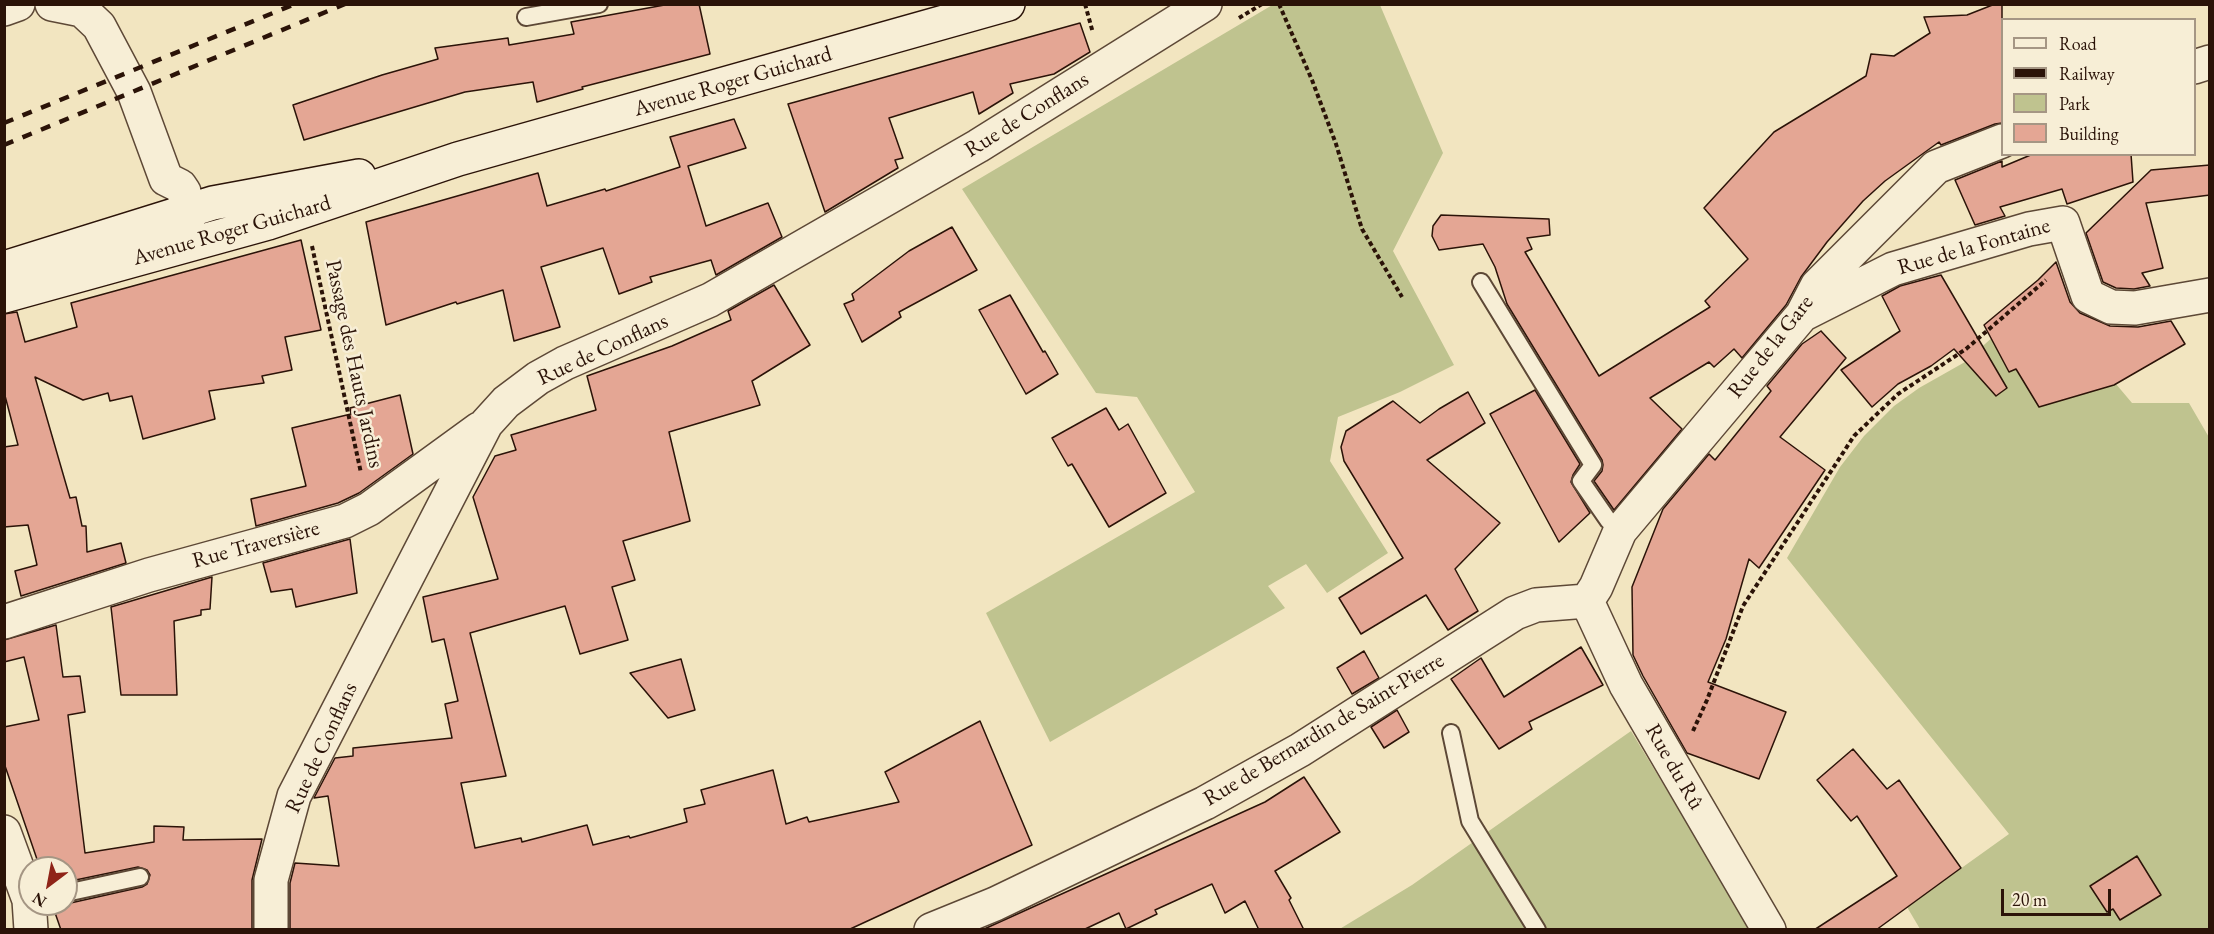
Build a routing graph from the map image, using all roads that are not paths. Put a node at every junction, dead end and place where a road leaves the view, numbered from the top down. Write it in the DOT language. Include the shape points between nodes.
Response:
graph roads {
  1 [pos="18,4"];
  2 [pos="52,4"];
  3 [pos="599,4"];
  4 [pos="1008,4"];
  5 [pos="1205,4"];
  6 [pos="4,9"];
  7 [pos="526,17"];
  8 [pos="2001,141"];
  9 [pos="181,226"];
  10 [pos="1481,282"];
  11 [pos="5,286"];
  12 [pos="2210,296"];
  13 [pos="1802,315"];
  14 [pos="486,424"];
  15 [pos="1620,531"];
  16 [pos="1587,601"];
  17 [pos="4,622"];
  18 [pos="1451,733"];
  19 [pos="4,832"];
  20 [pos="18,874"];
  21 [pos="140,877"];
  22 [pos="78,890"];
  23 [pos="271,930"];
  24 [pos="931,930"];
  25 [pos="1537,930"];
  26 [pos="1769,930"];
  1 -- 6 [label="street"];
  2 -- 9 [label="street" via="82,10 99,26 134,92 166,179 184,192"];
  3 -- 7 [label="lane"];
  4 -- 9 [label="street, Avenue Roger Guichard" via="458,159 213,203"];
  5 -- 14 [label="street, Rue de Conflans" via="978,146 710,300 538,378 506,402"];
  8 -- 13 [label="street, Rue de la Gare" via="1936,166 1817,286"];
  9 -- 11 [label="street, Avenue Roger Guichard"];
  10 -- 15 [label="lane" via="1593,465 1581,481"];
  12 -- 13 [label="street, Rue de la Fontaine" via="2136,308 2110,307 2088,296 2063,223 2029,229 1893,269"];
  13 -- 15 [label="street, Rue de la Gare"];
  14 -- 17 [label="street, Rue Traversière" via="369,509 345,521 149,575"];
  14 -- 23 [label="street, Rue de Conflans" via="294,796 271,880"];
  15 -- 16 [label="street, Rue de la Gare"];
  16 -- 24 [label="street, Rue de Bernardin de Saint-Pierre" via="1536,605 1515,613 1300,750 1205,803 995,904"];
  16 -- 26 [label="street, Rue du Rû" via="1626,685"];
  18 -- 25 [label="lane" via="1470,821"];
  19 -- 20 [label="street"];
  21 -- 22 [label="lane"];
}
